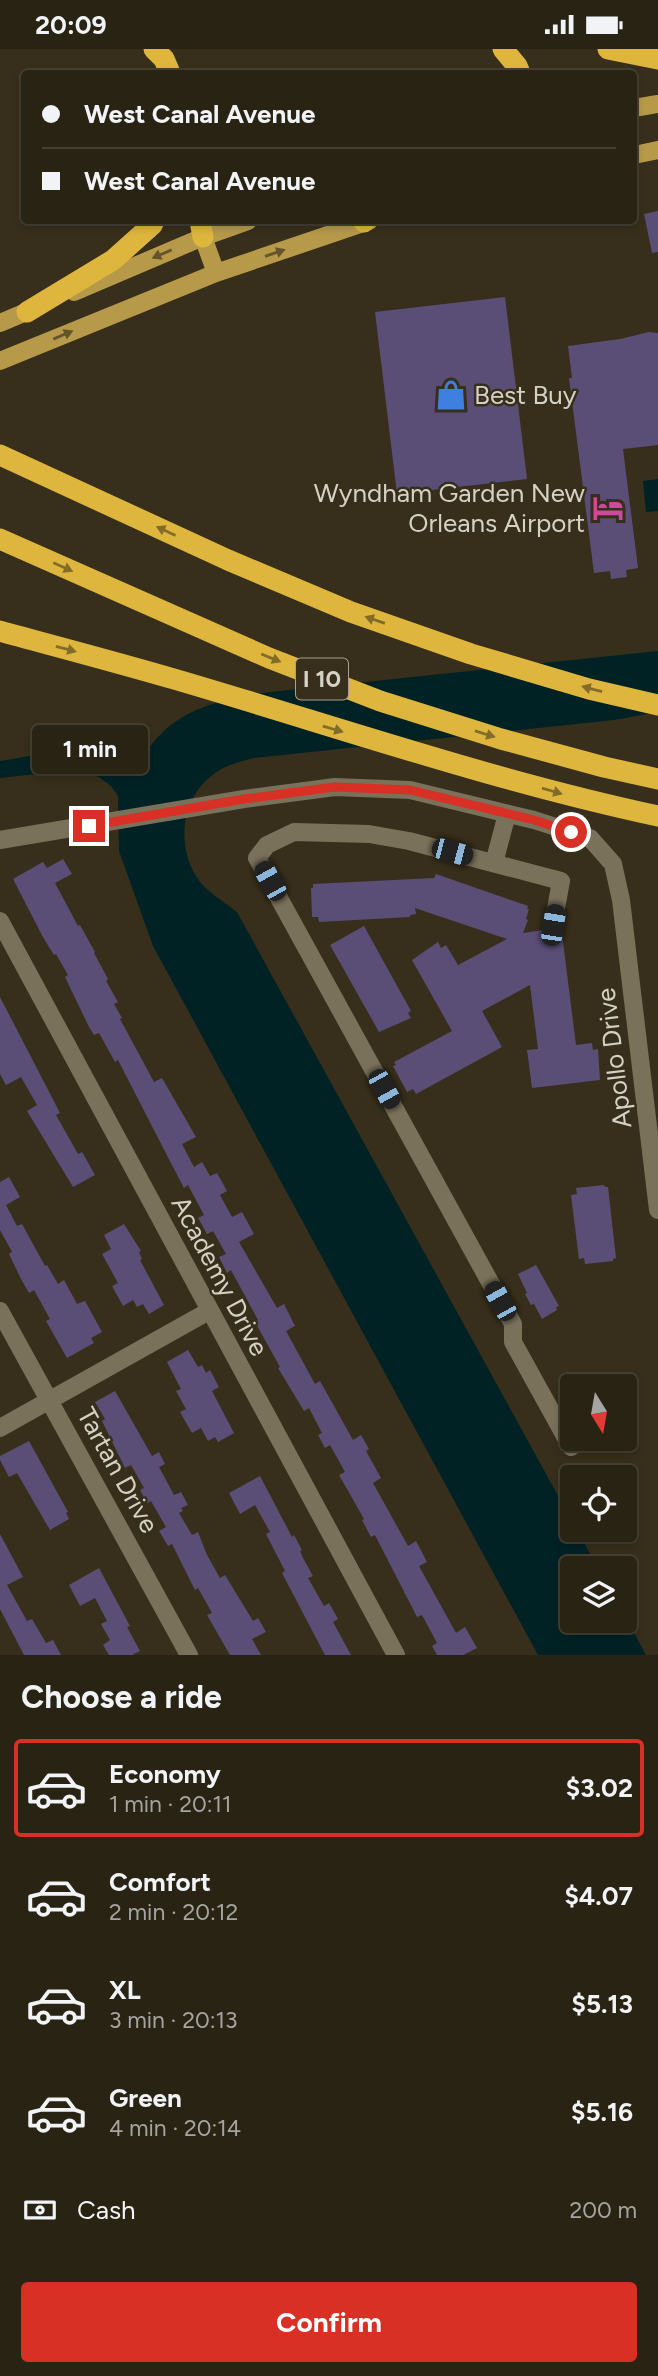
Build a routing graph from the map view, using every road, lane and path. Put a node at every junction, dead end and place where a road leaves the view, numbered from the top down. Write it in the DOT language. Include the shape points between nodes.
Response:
graph roads {
  1 [pos="154,49"];
  2 [pos="503,49"];
  3 [pos="608,49"];
  4 [pos="658,59"];
  5 [pos="169,70"];
  6 [pos="518,70"];
  7 [pos="658,104"];
  8 [pos="637,108"];
  9 [pos="658,151"];
  10 [pos="637,154"];
  11 [pos="152,224"];
  12 [pos="231,224"];
  13 [pos="357,224"];
  14 [pos="202,229"];
  15 [pos="216,273"];
  16 [pos="27,312"];
  17 [pos="0,323"];
  18 [pos="0,361"];
  19 [pos="0,446"];
  20 [pos="0,456"];
  21 [pos="65,485"];
  22 [pos="0,540"];
  23 [pos="0,631"];
  24 [pos="658,705"];
  25 [pos="658,779"];
  26 [pos="507,814"];
  27 [pos="658,816"];
  28 [pos="0,840"];
  29 [pos="494,863"];
  30 [pos="0,921"];
  31 [pos="553,925"];
  32 [pos="658,1210"];
  33 [pos="0,1311"];
  34 [pos="209,1311"];
  35 [pos="50,1402"];
  36 [pos="560,1427"];
  37 [pos="0,1428"];
  38 [pos="190,1655"];
  39 [pos="396,1655"];
  1 -- 5 [label="highway"];
  2 -- 6 [label="highway"];
  3 -- 4 [label="highway"];
  7 -- 8 [label="main road"];
  9 -- 10 [label="main road"];
  11 -- 16 [label="highway" via="113,260"];
  12 -- 14 [label="main road"];
  15 -- 13 [label="main road, one-way"];
  14 -- 15 [label="main road"];
  14 -- 16 [label="main road, one-way"];
  18 -- 15 [label="main road, one-way"];
  16 -- 17 [label="main road"];
  19 -- 21 [label="highway"];
  20 -- 21 [label="highway"];
  24 -- 21 [label="highway, one-way" via="471,654 351,612"];
  22 -- 25 [label="highway, I 10, one-way" via="269,658 380,701 501,739"];
  23 -- 27 [label="highway, one-way" via="587,801"];
  26 -- 28 [label="street, Apollo Drive" via="410,790 335,787"];
  26 -- 29 [label="street"];
  26 -- 32 [label="street, Apollo Drive" via="590,838 613,864"];
  29 -- 31 [label="street" via="561,881"];
  29 -- 36 [label="street" via="369,834 294,832 267,845 257,858 513,1324 513,1342"];
  30 -- 34 [label="street, Academy Drive"];
  33 -- 35 [label="street, Tartan Drive"];
  34 -- 35 [label="street"];
  34 -- 39 [label="street, Academy Drive"];
  35 -- 37 [label="street"];
  35 -- 38 [label="street, Tartan Drive"];
}
